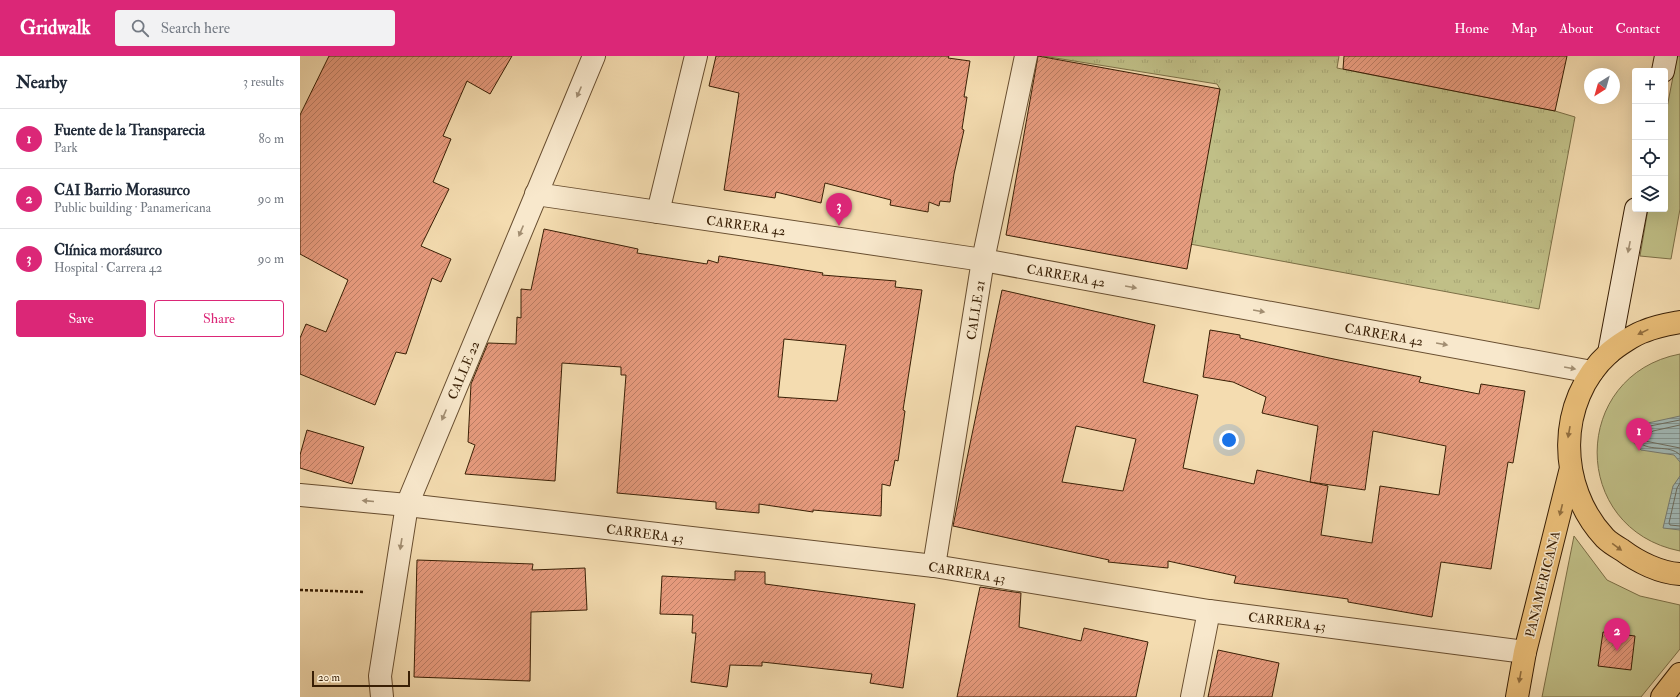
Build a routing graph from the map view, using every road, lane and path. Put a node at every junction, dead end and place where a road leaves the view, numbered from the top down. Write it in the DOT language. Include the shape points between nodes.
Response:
graph roads {
  1 [pos="594,56"];
  2 [pos="696,56"];
  3 [pos="1026,56"];
  4 [pos="1666,56"];
  5 [pos="1664,68"];
  6 [pos="536,194"];
  7 [pos="658,212"];
  8 [pos="1635,212"];
  9 [pos="983,260"];
  10 [pos="1680,322"];
  11 [pos="1610,353"];
  12 [pos="1592,372"];
  13 [pos="1570,472"];
  14 [pos="300,495"];
  15 [pos="407,505"];
  16 [pos="934,566"];
  17 [pos="1680,574"];
  18 [pos="300,590"];
  19 [pos="393,592"];
  20 [pos="1209,611"];
  21 [pos="1525,652"];
  22 [pos="1680,674"];
  23 [pos="382,697"];
  24 [pos="1192,697"];
  25 [pos="1517,697"];
  26 [pos="1662,697"];
  1 -- 6 [label="street, CALLE 22, one-way"];
  2 -- 7 [label="street"];
  3 -- 9 [label="street, CALLE 21"];
  4 -- 5 [label="street"];
  6 -- 7 [label="street, CARRERA 42"];
  6 -- 15 [label="street, CALLE 22, one-way"];
  7 -- 9 [label="street, CARRERA 42"];
  8 -- 11 [label="street, one-way"];
  9 -- 12 [label="street, CARRERA 42, one-way"];
  9 -- 16 [label="street, CALLE 21"];
  10 -- 11 [label="main road, one-way" via="1644,331"];
  11 -- 12 [label="main road"];
  12 -- 13 [label="main road, one-way" via="1575,403 1568,437"];
  13 -- 17 [label="main road, one-way" via="1583,508 1605,538 1636,560 1671,574"];
  13 -- 21 [label="main road, PANAMERICANA, one-way"];
  15 -- 14 [label="street, CARRERA 43, one-way"];
  15 -- 16 [label="street, CARRERA 43"];
  15 -- 19 [label="street, CALLE 22, one-way"];
  16 -- 20 [label="street, CARRERA 43"];
  18 -- 19 [label="path"];
  19 -- 23 [label="street, CALLE 22" via="380,676"];
  20 -- 21 [label="street, CARRERA 43"];
  20 -- 24 [label="street"];
  21 -- 25 [label="main road, PANAMERICANA, one-way"];
  22 -- 26 [label="main road"];
}
